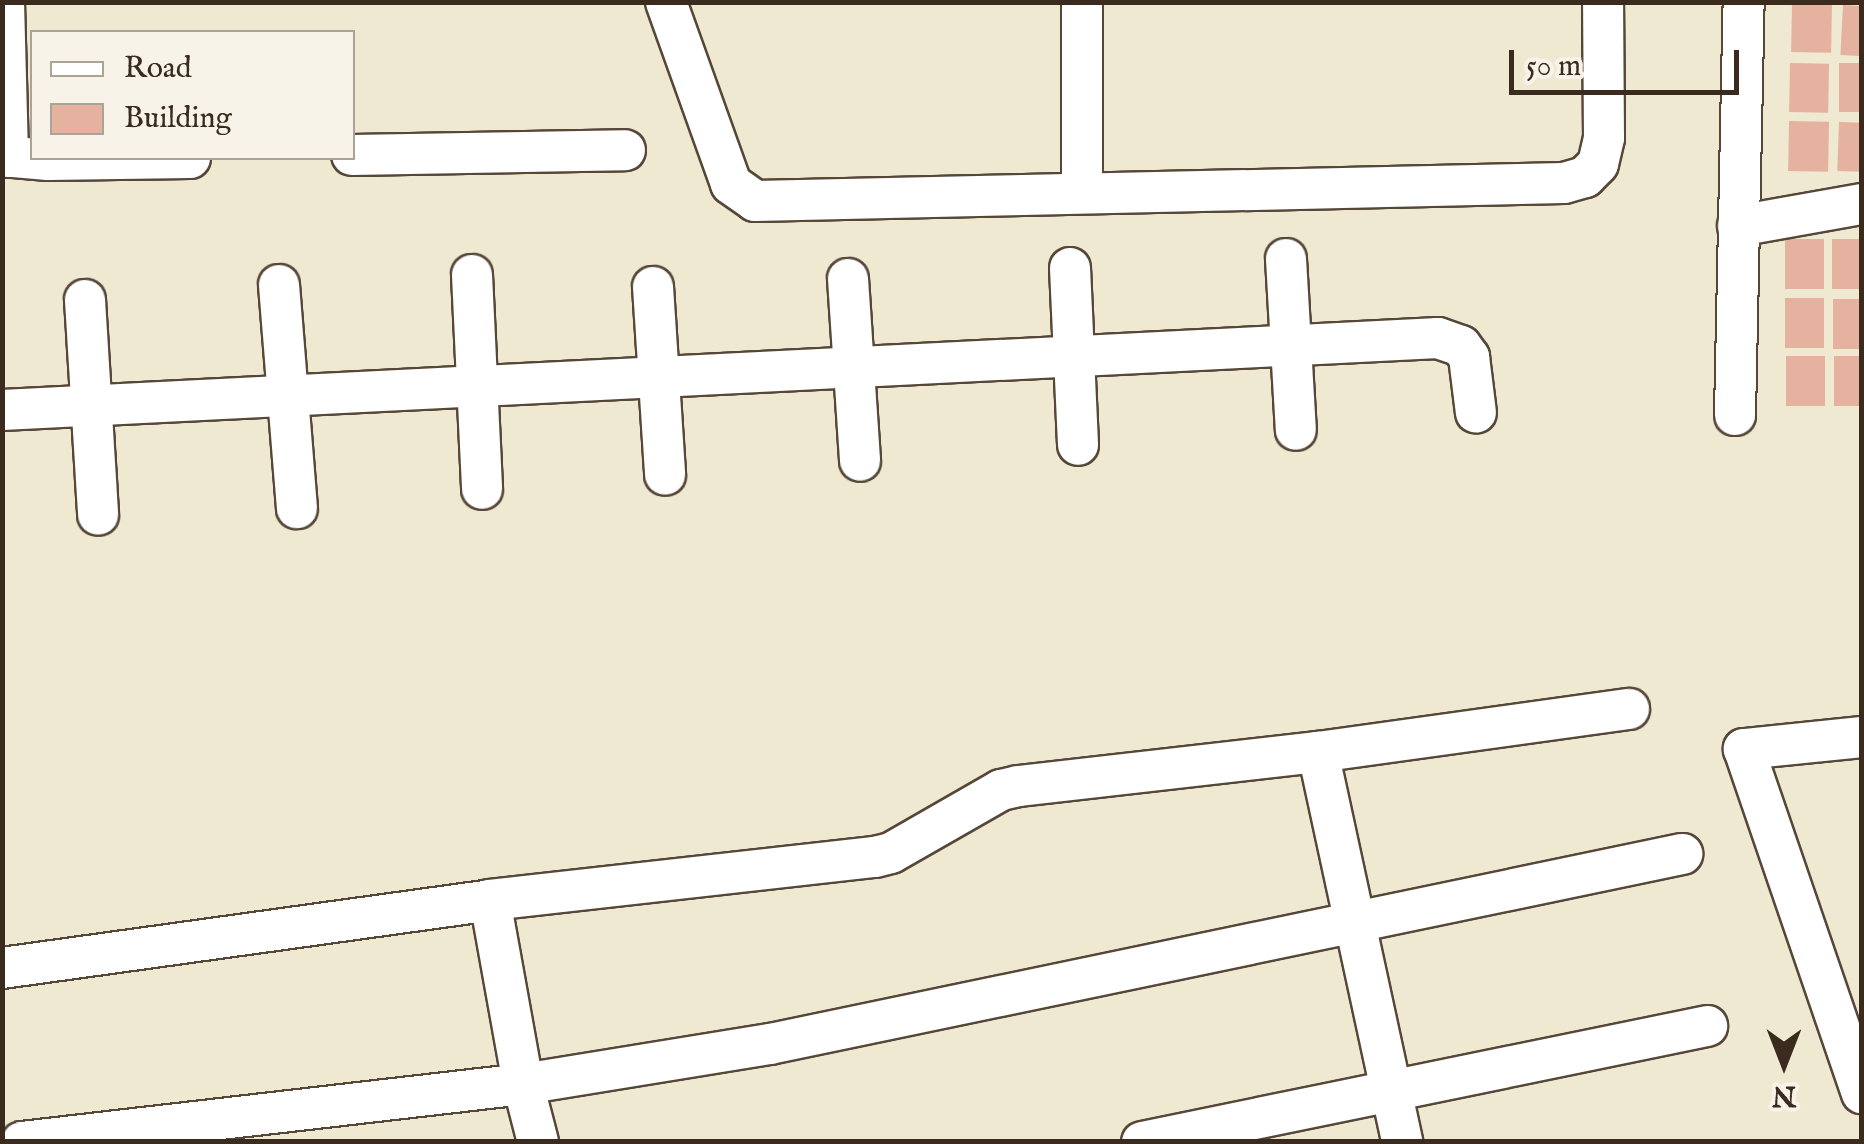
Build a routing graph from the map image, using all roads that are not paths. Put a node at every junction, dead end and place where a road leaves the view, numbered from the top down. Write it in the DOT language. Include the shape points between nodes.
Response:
graph roads {
  1 [pos="4,2"];
  2 [pos="666,2"];
  3 [pos="1082,2"];
  4 [pos="1603,2"];
  5 [pos="1744,2"];
  6 [pos="625,150"];
  7 [pos="355,155"];
  8 [pos="5,157"];
  9 [pos="30,157"];
  10 [pos="1082,192"];
  11 [pos="1862,204"];
  12 [pos="1738,226"];
  13 [pos="1286,259"];
  14 [pos="1070,268"];
  15 [pos="472,274"];
  16 [pos="848,278"];
  17 [pos="278,285"];
  18 [pos="653,287"];
  19 [pos="84,300"];
  20 [pos="1291,348"];
  21 [pos="1074,359"];
  22 [pos="854,369"];
  23 [pos="659,378"];
  24 [pos="478,388"];
  25 [pos="286,396"];
  26 [pos="90,406"];
  27 [pos="2,410"];
  28 [pos="1476,414"];
  29 [pos="1735,415"];
  30 [pos="1296,430"];
  31 [pos="1078,445"];
  32 [pos="860,460"];
  33 [pos="665,475"];
  34 [pos="482,490"];
  35 [pos="297,508"];
  36 [pos="98,515"];
  37 [pos="1629,710"];
  38 [pos="1862,737"];
  39 [pos="1318,752"];
  40 [pos="1682,854"];
  41 [pos="490,900"];
  42 [pos="1356,921"];
  43 [pos="2,968"];
  44 [pos="1706,1026"];
  45 [pos="523,1084"];
  46 [pos="1390,1090"];
  47 [pos="1862,1093"];
  48 [pos="22,1142"];
  49 [pos="538,1142"];
  50 [pos="1142,1142"];
  51 [pos="1402,1142"];
  1 -- 8 [label="street"];
  2 -- 10 [label="street" via="731,184 755,201"];
  3 -- 10 [label="street"];
  4 -- 10 [label="street" via="1604,138 1598,164 1585,177 1564,183"];
  5 -- 12 [label="street"];
  6 -- 7 [label="street"];
  8 -- 9 [label="street"];
  11 -- 12 [label="street"];
  12 -- 29 [label="street"];
  13 -- 20 [label="street"];
  14 -- 21 [label="street"];
  15 -- 24 [label="street"];
  16 -- 22 [label="street"];
  17 -- 25 [label="street"];
  18 -- 23 [label="street"];
  19 -- 26 [label="street"];
  20 -- 21 [label="street"];
  20 -- 28 [label="street" via="1438,338 1461,346 1470,357"];
  20 -- 30 [label="street"];
  21 -- 22 [label="street"];
  21 -- 31 [label="street"];
  22 -- 23 [label="street"];
  22 -- 32 [label="street"];
  23 -- 24 [label="street"];
  23 -- 33 [label="street"];
  24 -- 25 [label="street"];
  24 -- 34 [label="street"];
  25 -- 26 [label="street"];
  25 -- 35 [label="street"];
  26 -- 27 [label="street"];
  26 -- 36 [label="street"];
  37 -- 39 [label="street"];
  38 -- 47 [label="street" via="1744,749"];
  39 -- 41 [label="street" via="1001,790 875,858"];
  39 -- 42 [label="street"];
  40 -- 42 [label="street"];
  41 -- 43 [label="street"];
  41 -- 45 [label="street"];
  42 -- 45 [label="street" via="916,1016"];
  42 -- 46 [label="street"];
  44 -- 46 [label="street"];
  45 -- 48 [label="street"];
  45 -- 49 [label="street"];
  46 -- 50 [label="street"];
  46 -- 51 [label="street"];
}
